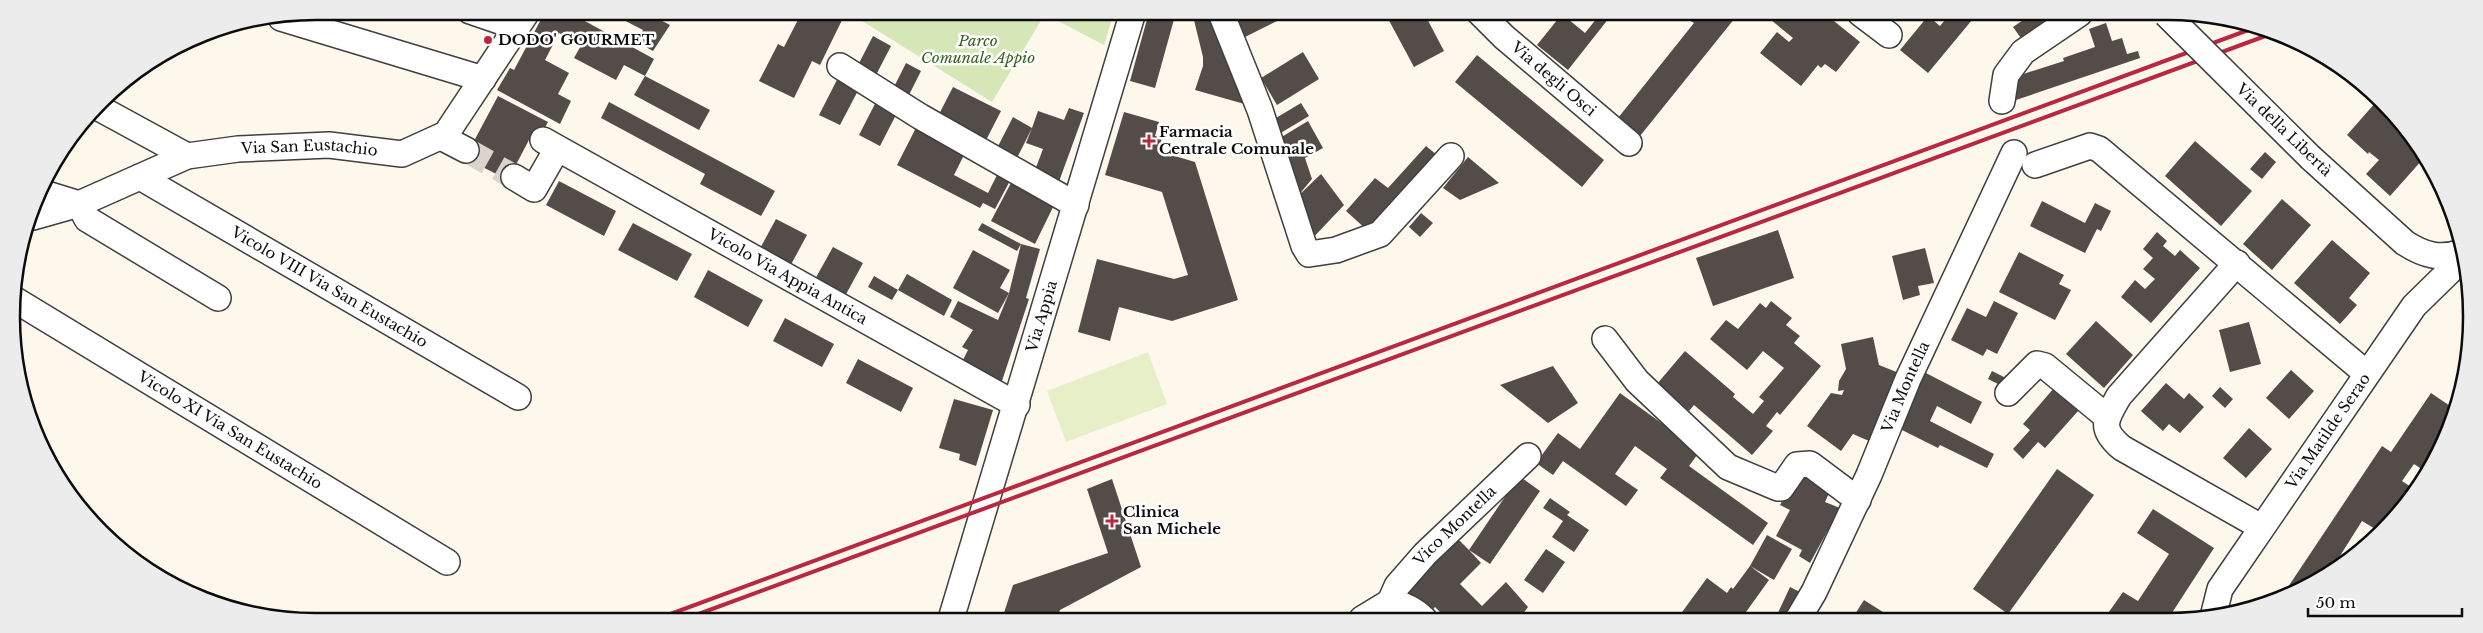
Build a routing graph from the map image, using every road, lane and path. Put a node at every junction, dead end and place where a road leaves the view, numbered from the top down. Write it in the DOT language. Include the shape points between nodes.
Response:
graph roads {
  1 [pos="521,20"];
  2 [pos="1131,20"];
  3 [pos="1224,20"];
  4 [pos="1487,20"];
  5 [pos="1870,20"];
  6 [pos="2069,20"];
  7 [pos="2172,20"];
  8 [pos="293,21"];
  9 [pos="1890,35"];
  10 [pos="840,66"];
  11 [pos="483,79"];
  12 [pos="2002,101"];
  13 [pos="104,111"];
  14 [pos="441,136"];
  15 [pos="1629,143"];
  16 [pos="466,150"];
  17 [pos="2014,154"];
  18 [pos="187,156"];
  19 [pos="1452,156"];
  20 [pos="2035,165"];
  21 [pos="140,177"];
  22 [pos="514,177"];
  23 [pos="47,194"];
  24 [pos="80,204"];
  25 [pos="1076,205"];
  26 [pos="38,216"];
  27 [pos="2405,243"];
  28 [pos="2456,254"];
  29 [pos="2237,263"];
  30 [pos="2458,263"];
  31 [pos="218,298"];
  32 [pos="21,303"];
  33 [pos="2414,306"];
  34 [pos="1605,339"];
  35 [pos="2366,373"];
  36 [pos="2008,393"];
  37 [pos="518,397"];
  38 [pos="1017,405"];
  39 [pos="2107,417"];
  40 [pos="1528,456"];
  41 [pos="1858,500"];
  42 [pos="2261,527"];
  43 [pos="447,562"];
  44 [pos="1390,602"];
  45 [pos="2215,608"];
  46 [pos="953,613"];
  47 [pos="1372,613"];
  48 [pos="1419,613"];
  49 [pos="1802,613"];
  1 -- 11 [label="street, Via San Eustachio"];
  2 -- 25 [label="street, Via Appia"];
  3 -- 19 [label="street" via="1260,110 1309,254 1336,250 1380,234"];
  4 -- 15 [label="street, Via degli Osci"];
  5 -- 9 [label="street"];
  6 -- 12 [label="street" via="2023,52 2006,75"];
  7 -- 27 [label="street, Via della Libertà, bridge" via="2311,158"];
  8 -- 11 [label="street"];
  10 -- 25 [label="street" via="921,117"];
  11 -- 14 [label="street, Via San Eustachio" via="446,134"];
  13 -- 18 [label="street"];
  14 -- 16 [label="street"];
  14 -- 18 [label="street, Via San Eustachio" via="402,154 329,145 238,149"];
  17 -- 41 [label="street, Via Montella" via="1908,378"];
  18 -- 21 [label="street, Via San Eustachio"];
  20 -- 29 [label="street" via="2090,146 2099,149"];
  21 -- 24 [label="street, Via San Eustachio"];
  21 -- 37 [label="street, Vicolo VIII Via San Eustachio"];
  22 -- 38 [label="street, Vicolo Via Appia Antica" via="534,189 550,144"];
  23 -- 24 [label="street"];
  24 -- 26 [label="street, Via San Eustachio"];
  24 -- 31 [label="street" via="87,219"];
  25 -- 38 [label="street, Via Appia"];
  27 -- 28 [label="street, Via della Libertà" via="2429,256"];
  27 -- 33 [label="street, Via della Libertà" via="2417,262 2420,275"];
  29 -- 35 [label="street"];
  29 -- 39 [label="street" via="2119,396"];
  30 -- 33 [label="street, Via Matilde Serao"];
  32 -- 43 [label="street, Vicolo XI Via San Eustachio"];
  33 -- 35 [label="street, Via Matilde Serao"];
  34 -- 41 [label="street" via="1637,380 1728,467 1781,488 1797,465 1810,464"];
  35 -- 42 [label="street, Via Matilde Serao"];
  36 -- 39 [label="street" via="2037,364 2045,366"];
  38 -- 46 [label="street, Via Appia"];
  39 -- 42 [label="street" via="2105,428 2111,439 2122,448"];
  40 -- 44 [label="street, Vico Montella" via="1425,554 1397,586"];
  41 -- 49 [label="street, Via Montella"];
  42 -- 45 [label="street, Via Matilde Serao" via="2220,589"];
  44 -- 47 [label="street"];
  44 -- 48 [label="street"];
}
